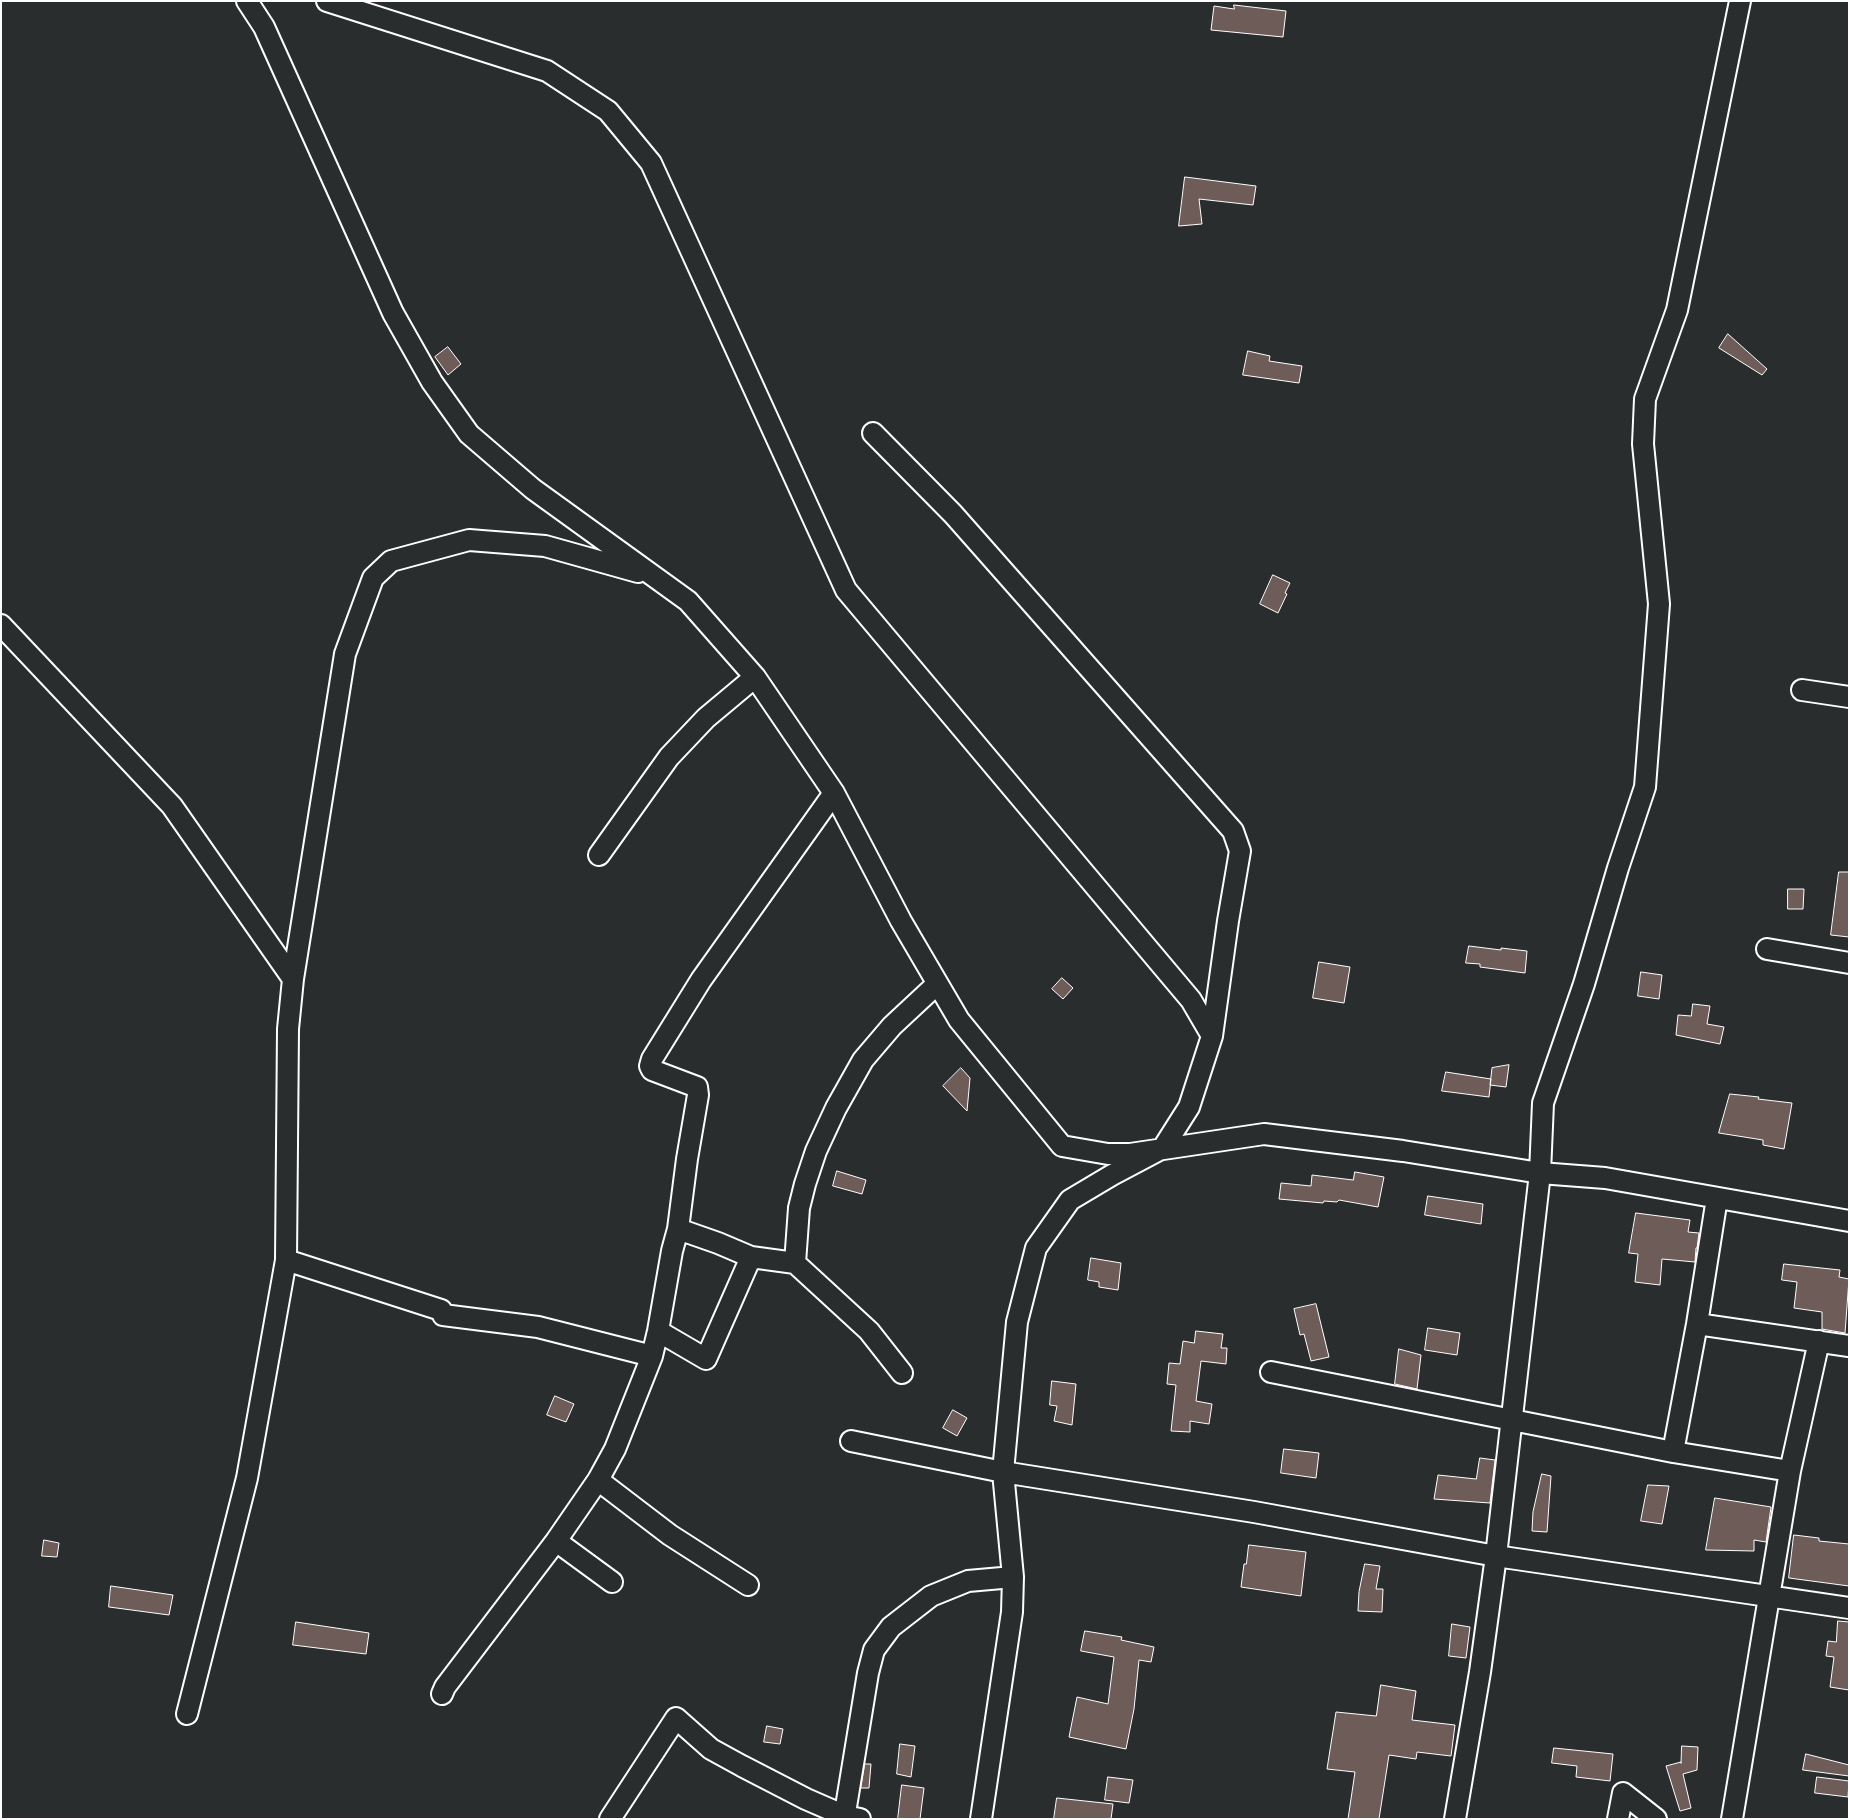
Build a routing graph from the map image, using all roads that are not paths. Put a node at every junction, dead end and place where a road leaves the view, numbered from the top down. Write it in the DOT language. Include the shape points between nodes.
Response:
graph roads {
  1 [pos="247,1"];
  2 [pos="326,1"];
  3 [pos="1740,1"];
  4 [pos="874,433"];
  5 [pos="688,600"];
  6 [pos="1,625"];
  7 [pos="755,677"];
  8 [pos="1802,690"];
  9 [pos="1849,697"];
  10 [pos="834,793"];
  11 [pos="599,855"];
  12 [pos="1767,949"];
  13 [pos="1849,963"];
  14 [pos="294,979"];
  15 [pos="936,984"];
  16 [pos="1212,1036"];
  17 [pos="1163,1148"];
  18 [pos="1540,1173"];
  19 [pos="1717,1198"];
  20 [pos="1849,1220"];
  21 [pos="678,1229"];
  22 [pos="751,1257"];
  23 [pos="286,1260"];
  24 [pos="795,1263"];
  25 [pos="1698,1324"];
  26 [pos="658,1330"];
  27 [pos="1819,1342"];
  28 [pos="1849,1346"];
  29 [pos="652,1356"];
  30 [pos="1271,1372"];
  31 [pos="902,1373"];
  32 [pos="1512,1420"];
  33 [pos="851,1441"];
  34 [pos="1673,1452"];
  35 [pos="1790,1471"];
  36 [pos="1003,1472"];
  37 [pos="598,1480"];
  38 [pos="556,1542"];
  39 [pos="1496,1556"];
  40 [pos="1013,1577"];
  41 [pos="612,1582"];
  42 [pos="748,1585"];
  43 [pos="1770,1598"];
  44 [pos="1849,1608"];
  45 [pos="442,1694"];
  46 [pos="187,1714"];
  47 [pos="850,1818"];
  48 [pos="610,1819"];
  49 [pos="981,1819"];
  50 [pos="1455,1819"];
  51 [pos="1618,1819"];
  52 [pos="1656,1819"];
  53 [pos="1732,1819"];
  1 -- 5 [label="street" via="264,27 393,313 432,382 469,434 533,490"];
  2 -- 16 [label="street" via="547,72 608,111 651,163 846,590 1192,1000"];
  3 -- 18 [label="street" via="1677,310 1645,399 1643,444 1659,604 1645,787 1543,1103"];
  4 -- 16 [label="street" via="953,514 1233,831 1240,850"];
  5 -- 7 [label="street"];
  5 -- 14 [label="street" via="634,570 545,546 469,540 391,561 373,578 345,654"];
  6 -- 14 [label="street" via="172,806"];
  7 -- 10 [label="street"];
  7 -- 11 [label="street" via="706,718 669,757"];
  8 -- 9 [label="street"];
  10 -- 15 [label="street"];
  10 -- 21 [label="street" via="701,980 652,1059 652,1070 697,1087"];
  12 -- 13 [label="street"];
  14 -- 23 [label="street" via="288,1029"];
  15 -- 17 [label="street" via="958,1020 1062,1146 1108,1154"];
  15 -- 24 [label="street" via="892,1026 863,1060 836,1108 805,1184 799,1208"];
  16 -- 17 [label="street" via="1189,1107"];
  17 -- 18 [label="street" via="1264,1134 1403,1151"];
  17 -- 36 [label="street" via="1070,1200 1036,1248 1017,1322"];
  18 -- 19 [label="street" via="1605,1178"];
  18 -- 32 [label="street"];
  19 -- 20 [label="street"];
  19 -- 25 [label="street"];
  21 -- 22 [label="street"];
  21 -- 26 [label="street"];
  22 -- 24 [label="street"];
  22 -- 26 [label="street" via="706,1359"];
  23 -- 29 [label="street" via="441,1310 443,1315 538,1328"];
  23 -- 46 [label="street" via="247,1478"];
  24 -- 31 [label="street" via="869,1331"];
  25 -- 27 [label="street"];
  25 -- 34 [label="street"];
  26 -- 29 [label="street"];
  27 -- 28 [label="street"];
  27 -- 35 [label="street"];
  29 -- 37 [label="street" via="616,1449"];
  30 -- 32 [label="street"];
  32 -- 34 [label="street"];
  32 -- 39 [label="street"];
  33 -- 36 [label="street"];
  34 -- 35 [label="street"];
  35 -- 43 [label="street"];
  36 -- 39 [label="street" via="1254,1512"];
  36 -- 40 [label="street"];
  37 -- 38 [label="street"];
  37 -- 42 [label="street" via="670,1534"];
  38 -- 41 [label="street"];
  38 -- 45 [label="street"];
  39 -- 43 [label="street"];
  39 -- 50 [label="street"];
  40 -- 47 [label="street" via="968,1581 931,1596 891,1627 874,1650 868,1673"];
  40 -- 49 [label="street" via="1012,1612"];
  43 -- 44 [label="street"];
  43 -- 53 [label="street"];
  47 -- 48 [label="street" via="806,1799 711,1749 676,1718"];
  51 -- 52 [label="street" via="1623,1793"];
}
